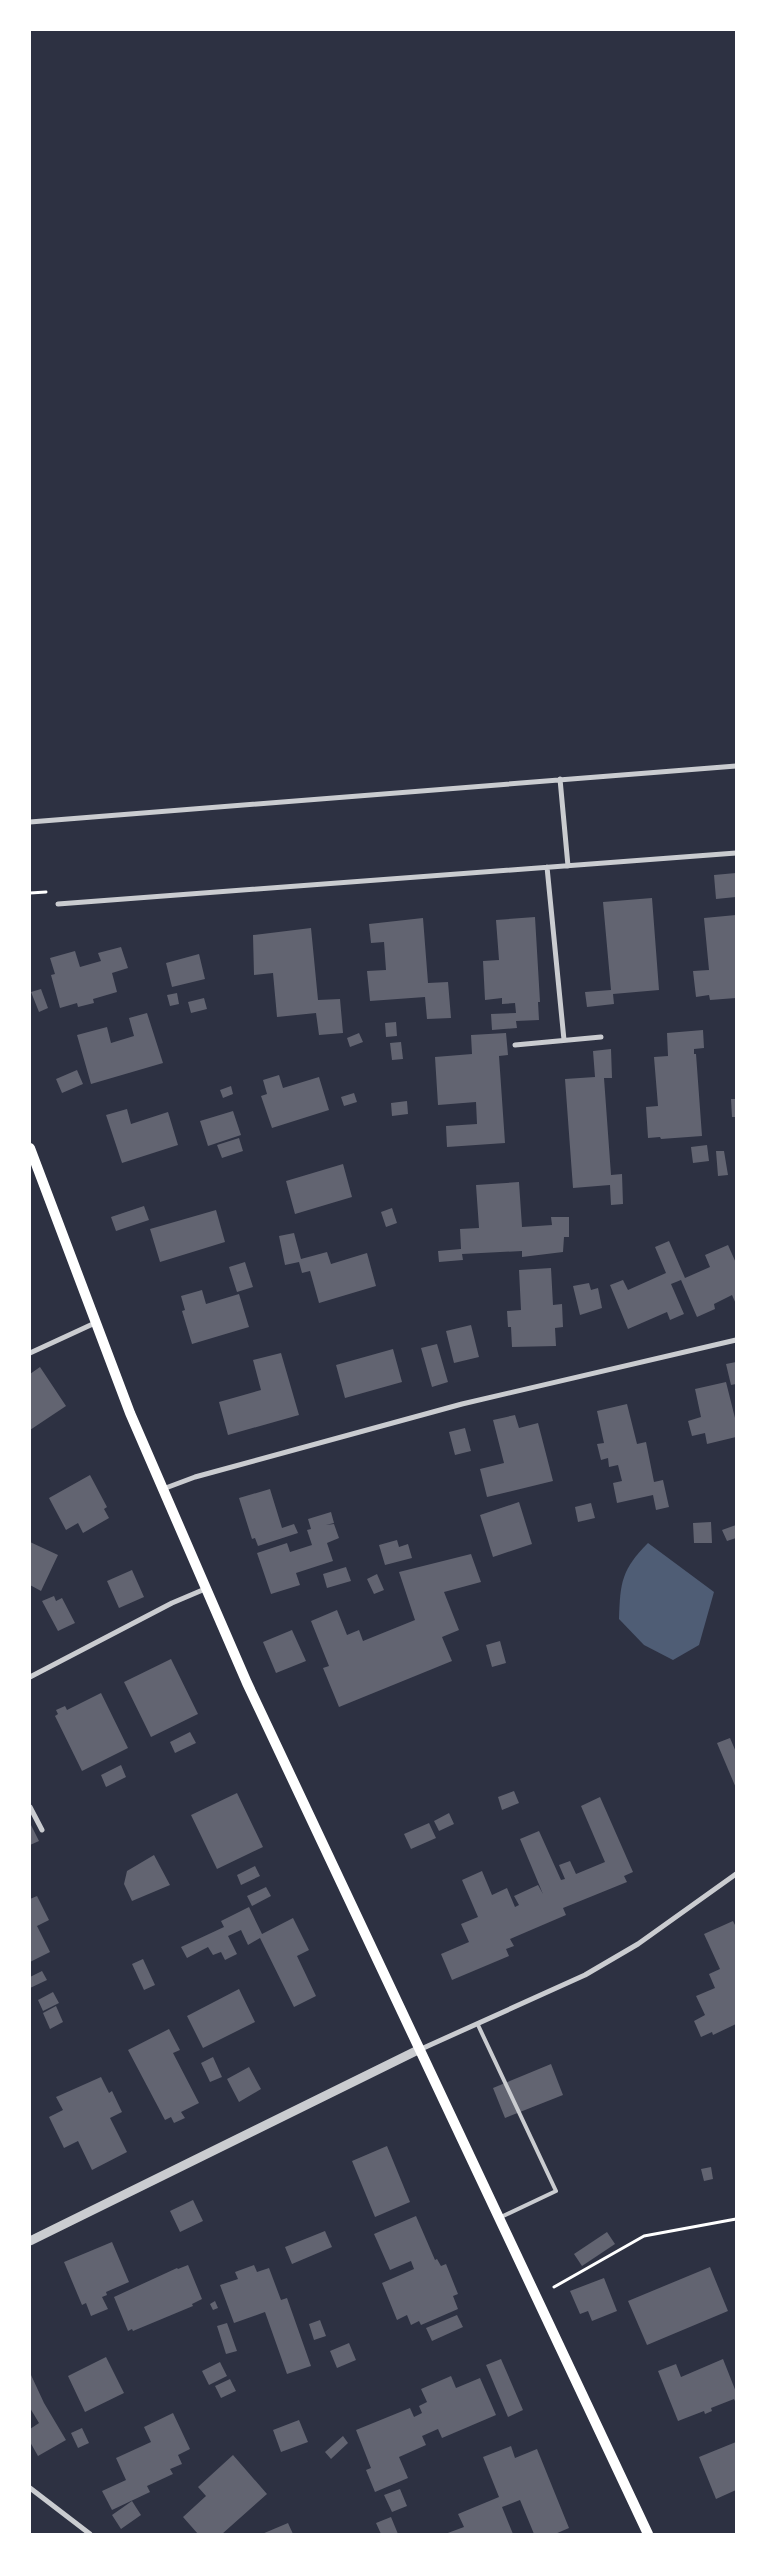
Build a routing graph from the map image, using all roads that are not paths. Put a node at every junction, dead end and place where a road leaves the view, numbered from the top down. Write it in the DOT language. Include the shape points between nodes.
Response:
graph roads {
  1 [pos="736,766"];
  2 [pos="560,779"];
  3 [pos="30,822"];
  4 [pos="736,853"];
  5 [pos="568,866"];
  6 [pos="547,867"];
  7 [pos="58,904"];
  8 [pos="601,1037"];
  9 [pos="564,1040"];
  10 [pos="515,1045"];
  11 [pos="30,1148"];
  12 [pos="96,1323"];
  13 [pos="736,1340"];
  14 [pos="30,1353"];
  15 [pos="163,1489"];
  16 [pos="205,1589"];
  17 [pos="30,1677"];
  18 [pos="30,1807"];
  19 [pos="42,1830"];
  20 [pos="736,1874"];
  21 [pos="478,2025"];
  22 [pos="418,2050"];
  23 [pos="499,2218"];
  24 [pos="30,2241"];
  25 [pos="30,2488"];
  26 [pos="90,2534"];
  27 [pos="648,2534"];
  1 -- 2 [label="street"];
  2 -- 3 [label="street"];
  2 -- 5 [label="street"];
  4 -- 5 [label="street"];
  5 -- 6 [label="street"];
  6 -- 7 [label="street"];
  6 -- 9 [label="street"];
  8 -- 9 [label="street"];
  9 -- 10 [label="street"];
  11 -- 12 [label="main road"];
  12 -- 14 [label="street"];
  12 -- 15 [label="main road"];
  13 -- 15 [label="street" via="462,1404 195,1477"];
  15 -- 16 [label="main road"];
  16 -- 17 [label="street"];
  16 -- 22 [label="main road"];
  18 -- 19 [label="street"];
  20 -- 21 [label="street" via="638,1944 585,1975"];
  21 -- 22 [label="street"];
  21 -- 23 [label="lane" via="556,2191"];
  22 -- 23 [label="main road"];
  22 -- 24 [label="street"];
  23 -- 27 [label="main road"];
  25 -- 26 [label="street"];
}
